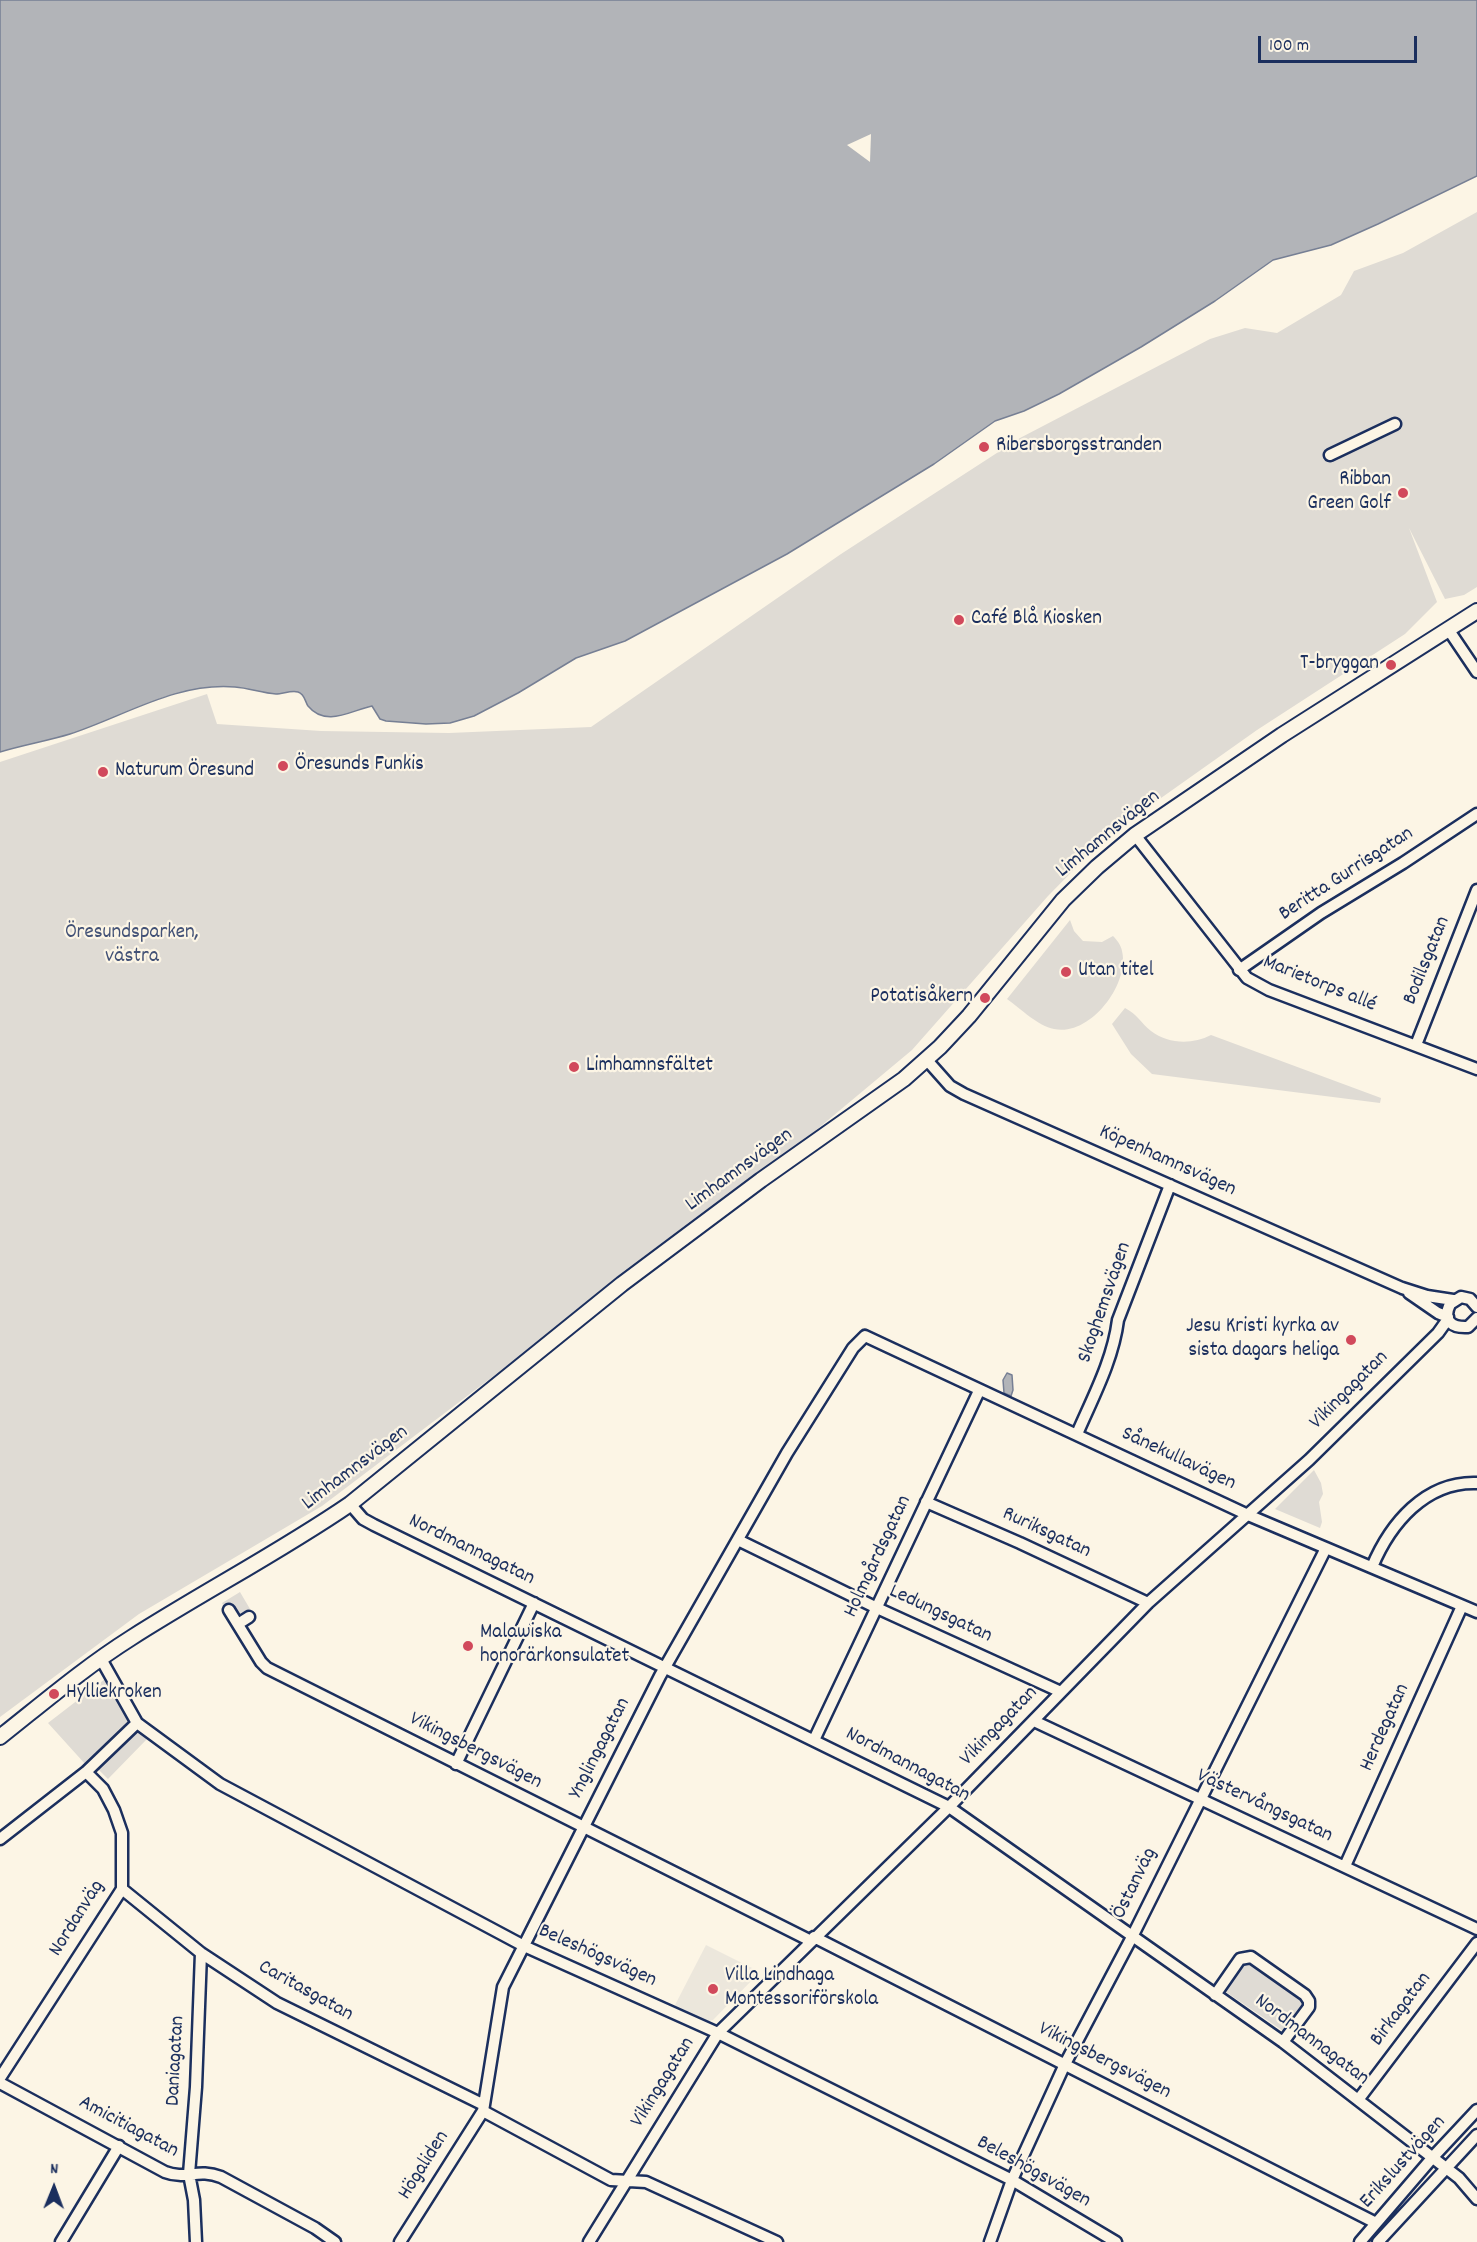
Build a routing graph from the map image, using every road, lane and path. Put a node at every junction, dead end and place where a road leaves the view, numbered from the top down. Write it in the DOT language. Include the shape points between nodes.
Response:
graph roads {
  1 [pos="1395,424"];
  2 [pos="1330,456"];
  3 [pos="1477,611"];
  4 [pos="1448,629"];
  5 [pos="1477,672"];
  6 [pos="1477,815"];
  7 [pos="1135,835"];
  8 [pos="1477,890"];
  9 [pos="1239,970"];
  10 [pos="1416,1045"];
  11 [pos="926,1059"];
  12 [pos="1477,1069"];
  13 [pos="1170,1185"];
  14 [pos="1402,1288"];
  15 [pos="1477,1291"];
  16 [pos="1466,1298"];
  17 [pos="1454,1300"];
  18 [pos="1477,1308"];
  19 [pos="1448,1318"];
  20 [pos="1477,1318"];
  21 [pos="1468,1328"];
  22 [pos="1438,1333"];
  23 [pos="865,1336"];
  24 [pos="979,1391"];
  25 [pos="1077,1434"];
  26 [pos="1477,1483"];
  27 [pos="926,1502"];
  28 [pos="350,1504"];
  29 [pos="1248,1515"];
  30 [pos="738,1540"];
  31 [pos="1326,1548"];
  32 [pos="1372,1568"];
  33 [pos="1148,1603"];
  34 [pos="534,1604"];
  35 [pos="1462,1606"];
  36 [pos="877,1608"];
  37 [pos="228,1610"];
  38 [pos="1477,1612"];
  39 [pos="249,1617"];
  40 [pos="238,1624"];
  41 [pos="101,1659"];
  42 [pos="664,1667"];
  43 [pos="1061,1692"];
  44 [pos="1034,1721"];
  45 [pos="137,1723"];
  46 [pos="0,1737"];
  47 [pos="814,1740"];
  48 [pos="456,1764"];
  49 [pos="86,1772"];
  50 [pos="1199,1799"];
  51 [pos="950,1807"];
  52 [pos="583,1828"];
  53 [pos="0,1839"];
  54 [pos="1345,1866"];
  55 [pos="122,1889"];
  56 [pos="1477,1929"];
  57 [pos="1132,1936"];
  58 [pos="812,1939"];
  59 [pos="1477,1942"];
  60 [pos="524,1946"];
  61 [pos="201,1953"];
  62 [pos="1215,1995"];
  63 [pos="718,2033"];
  64 [pos="1283,2042"];
  65 [pos="1065,2064"];
  66 [pos="0,2078"];
  67 [pos="0,2083"];
  68 [pos="1358,2100"];
  69 [pos="484,2108"];
  70 [pos="1477,2109"];
  71 [pos="1477,2135"];
  72 [pos="119,2146"];
  73 [pos="1433,2157"];
  74 [pos="1448,2168"];
  75 [pos="189,2174"];
  76 [pos="628,2180"];
  77 [pos="1012,2180"];
  78 [pos="1477,2199"];
  79 [pos="1376,2223"];
  80 [pos="762,2239"];
  81 [pos="61,2242"];
  82 [pos="196,2242"];
  83 [pos="335,2242"];
  84 [pos="400,2242"];
  85 [pos="589,2242"];
  86 [pos="777,2242"];
  87 [pos="990,2242"];
  88 [pos="1116,2242"];
  89 [pos="1360,2242"];
  90 [pos="1378,2242"];
  1 -- 2 [label="street"];
  3 -- 4 [label="main road, Limhamnsvägen"];
  4 -- 5 [label="street"];
  4 -- 7 [label="main road, Limhamnsvägen"];
  6 -- 9 [label="street, Beritta Gurrisgatan" via="1321,913"];
  7 -- 9 [label="street, Marietorps allé"];
  7 -- 11 [label="main road, Limhamnsvägen" via="1063,900 969,1016"];
  8 -- 10 [label="street, Bodilsgatan"];
  9 -- 10 [label="street, Marietorps allé" via="1269,990"];
  10 -- 12 [label="street, Marietorps allé"];
  11 -- 13 [label="street, Köpenhamnsvägen" via="950,1086 964,1094"];
  11 -- 28 [label="main road, Limhamnsvägen" via="622,1284"];
  13 -- 14 [label="street, Köpenhamnsvägen"];
  13 -- 25 [label="street, Skoghemsvägen" via="1118,1320 1108,1360"];
  14 -- 17 [label="street, Köpenhamnsvägen"];
  14 -- 19 [label="street, Köpenhamnsvägen"];
  15 -- 16 [label="street"];
  16 -- 17 [label="street, Köpenhamnsvägen"];
  16 -- 18 [label="street"];
  17 -- 19 [label="street, Vikingagatan" via="1448,1308"];
  19 -- 21 [label="street, Köpenhamnsvägen"];
  19 -- 22 [label="street, Vikingagatan"];
  20 -- 21 [label="street"];
  21 -- 22 [label="street"];
  22 -- 29 [label="street, Vikingagatan"];
  23 -- 24 [label="street, Sånekullavägen"];
  23 -- 30 [label="street, Ynglingagatan" via="853,1348 787,1453"];
  24 -- 25 [label="street, Sånekullavägen"];
  24 -- 27 [label="street, Holmgårdsgatan"];
  25 -- 29 [label="street, Sånekullavägen"];
  26 -- 32 [label="street" via="1447,1488 1412,1506 1380,1547"];
  27 -- 33 [label="street, Ruriksgatan"];
  27 -- 36 [label="street, Holmgårdsgatan"];
  28 -- 34 [label="street, Nordmannagatan" via="374,1525"];
  28 -- 41 [label="main road, Limhamnsvägen"];
  29 -- 31 [label="street, Sånekullavägen"];
  29 -- 33 [label="street, Vikingagatan"];
  30 -- 36 [label="street, Ledungsgatan"];
  30 -- 42 [label="street, Ynglingagatan"];
  31 -- 32 [label="street, Sånekullavägen"];
  31 -- 50 [label="street, Östanväg"];
  32 -- 35 [label="street, Sånekullavägen"];
  33 -- 43 [label="street, Vikingagatan"];
  34 -- 42 [label="street, Nordmannagatan"];
  34 -- 48 [label="street"];
  35 -- 38 [label="street, Sånekullavägen"];
  35 -- 54 [label="street, Herdegatan"];
  36 -- 43 [label="street, Ledungsgatan"];
  36 -- 47 [label="street, Holmgårdsgatan"];
  37 -- 40 [label="street, Vikingsbergsvägen"];
  39 -- 40 [label="street"];
  40 -- 48 [label="street, Vikingsbergsvägen" via="267,1668"];
  41 -- 45 [label="street, Beleshögsvägen"];
  41 -- 46 [label="main road, Limhamnsvägen"];
  42 -- 47 [label="street, Nordmannagatan"];
  42 -- 52 [label="street, Ynglingagatan"];
  43 -- 44 [label="street, Vikingagatan"];
  44 -- 50 [label="street, Västervångsgatan"];
  44 -- 51 [label="street, Vikingagatan"];
  45 -- 49 [label="street"];
  45 -- 60 [label="street, Beleshögsvägen" via="220,1784"];
  47 -- 51 [label="street, Nordmannagatan"];
  48 -- 52 [label="street, Vikingsbergsvägen"];
  49 -- 53 [label="street"];
  49 -- 55 [label="street, Nordanväg" via="103,1789 122,1833"];
  50 -- 54 [label="street, Västervångsgatan"];
  50 -- 57 [label="street, Östanväg"];
  51 -- 57 [label="street, Nordmannagatan"];
  51 -- 58 [label="street, Vikingagatan"];
  52 -- 58 [label="street, Vikingsbergsvägen"];
  52 -- 60 [label="street, Ynglingagatan"];
  54 -- 56 [label="street, Västervångsgatan"];
  55 -- 61 [label="street, Caritasgatan"];
  55 -- 66 [label="street, Nordanväg"];
  57 -- 62 [label="street, Nordmannagatan"];
  57 -- 65 [label="street, Östanväg"];
  58 -- 63 [label="street, Vikingagatan"];
  58 -- 65 [label="street, Vikingsbergsvägen"];
  59 -- 68 [label="street, Birkagatan"];
  60 -- 63 [label="street, Beleshögsvägen"];
  60 -- 69 [label="street, Ynglingagatan" via="500,1998"];
  61 -- 69 [label="street, Caritasgatan" via="278,2003"];
  61 -- 75 [label="street, Daniagatan"];
  62 -- 64 [label="street, Nordmannagatan"];
  62 -- 64 [label="street" via="1240,1959 1251,1957 1309,2001 1309,2007"];
  63 -- 76 [label="street, Vikingagatan"];
  63 -- 77 [label="street, Beleshögsvägen"];
  64 -- 68 [label="street, Nordmannagatan"];
  65 -- 77 [label="street, Östanväg"];
  65 -- 79 [label="street, Vikingsbergsvägen"];
  67 -- 72 [label="street, Amicitiagatan"];
  68 -- 73 [label="street, Nordmannagatan"];
  69 -- 76 [label="street, Caritasgatan" via="611,2180"];
  69 -- 84 [label="street, Högaliden"];
  70 -- 73 [label="street, Erikslustvägen"];
  71 -- 74 [label="street, Erikslustvägen"];
  72 -- 75 [label="street, Amicitiagatan" via="176,2176"];
  72 -- 81 [label="street"];
  73 -- 74 [label="street, Nordmannagatan"];
  73 -- 79 [label="street, Erikslustvägen"];
  74 -- 78 [label="street, Nordmannagatan"];
  74 -- 90 [label="street, Erikslustvägen"];
  75 -- 82 [label="street, Daniagatan"];
  75 -- 83 [label="street, Amicitiagatan" via="209,2172 221,2177"];
  76 -- 80 [label="street, Caritasgatan" via="646,2182"];
  76 -- 85 [label="street, Vikingagatan"];
  77 -- 87 [label="street, Östanväg"];
  77 -- 88 [label="street, Beleshögsvägen"];
  79 -- 89 [label="street, Erikslustvägen"];
  80 -- 86 [label="street, Caritasgatan"];
}
